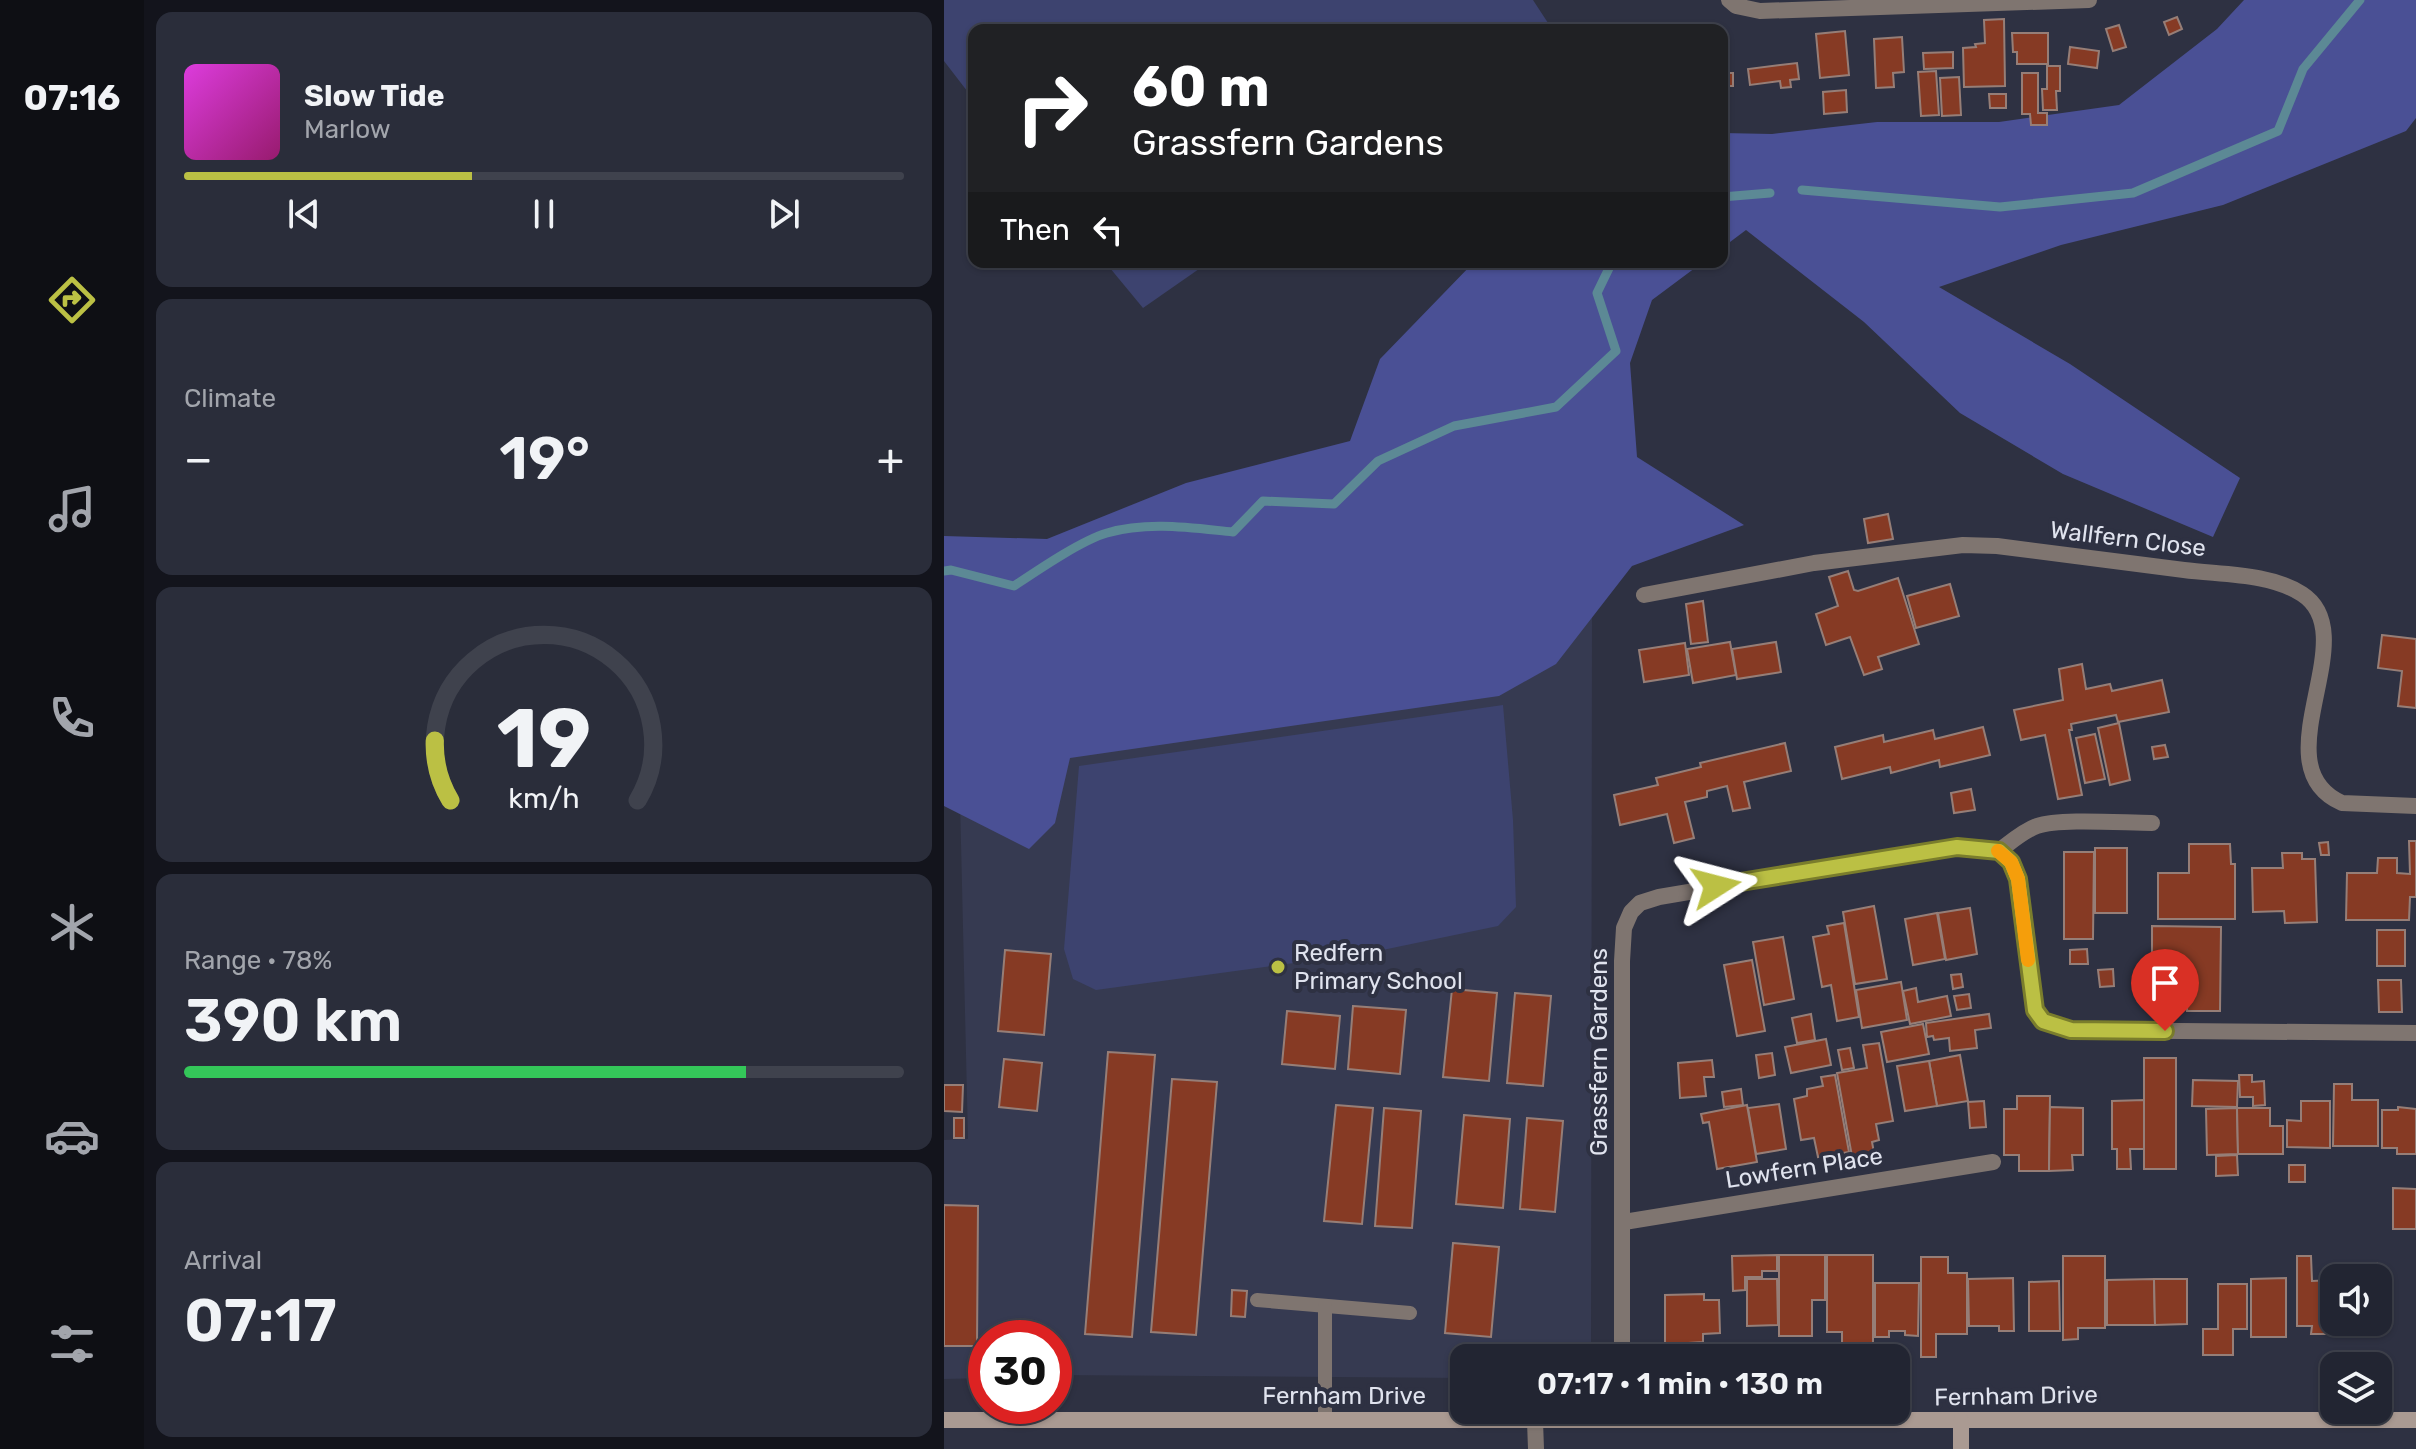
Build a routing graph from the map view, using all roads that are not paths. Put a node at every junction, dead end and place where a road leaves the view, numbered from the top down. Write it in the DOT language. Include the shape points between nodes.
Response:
graph roads {
  1 [pos="1729,0"];
  2 [pos="2089,0"];
  3 [pos="1964,2"];
  4 [pos="1644,595"];
  5 [pos="2416,806"];
  6 [pos="2152,823"];
  7 [pos="1999,851"];
  8 [pos="2416,1033"];
  9 [pos="1993,1162"];
  10 [pos="1624,1222"];
  11 [pos="1257,1300"];
  12 [pos="1325,1306"];
  13 [pos="1410,1313"];
  14 [pos="1622,1344"];
  15 [pos="944,1420"];
  16 [pos="1325,1420"];
  17 [pos="1910,1420"];
  18 [pos="2416,1420"];
  19 [pos="1450,1421"];
  20 [pos="1961,1421"];
  21 [pos="1535,1424"];
  22 [pos="1536,1449"];
  23 [pos="1961,1449"];
  1 -- 3 [label="street" via="1760,11"];
  2 -- 3 [label="street"];
  4 -- 5 [label="street, Wallfern Close" via="1814,563 1963,545 2257,578 2302,594 2323,625 2309,752 2321,789 2342,803"];
  6 -- 7 [label="street" via="2038,825"];
  7 -- 8 [label="street" via="2018,879 2035,1010 2055,1027"];
  7 -- 10 [label="street, Grassfern Gardens" via="1957,847 1640,903 1624,928 1622,961"];
  9 -- 10 [label="street, Lowfern Place"];
  10 -- 14 [label="street, Grassfern Gardens"];
  11 -- 12 [label="lane"];
  12 -- 13 [label="lane"];
  12 -- 16 [label="lane"];
  15 -- 16 [label="street, Fernham Drive"];
  16 -- 19 [label="street, Fernham Drive"];
  17 -- 20 [label="street, Fernham Drive"];
  18 -- 20 [label="street, Fernham Drive"];
  20 -- 23 [label="street"];
  21 -- 22 [label="street"];
}
